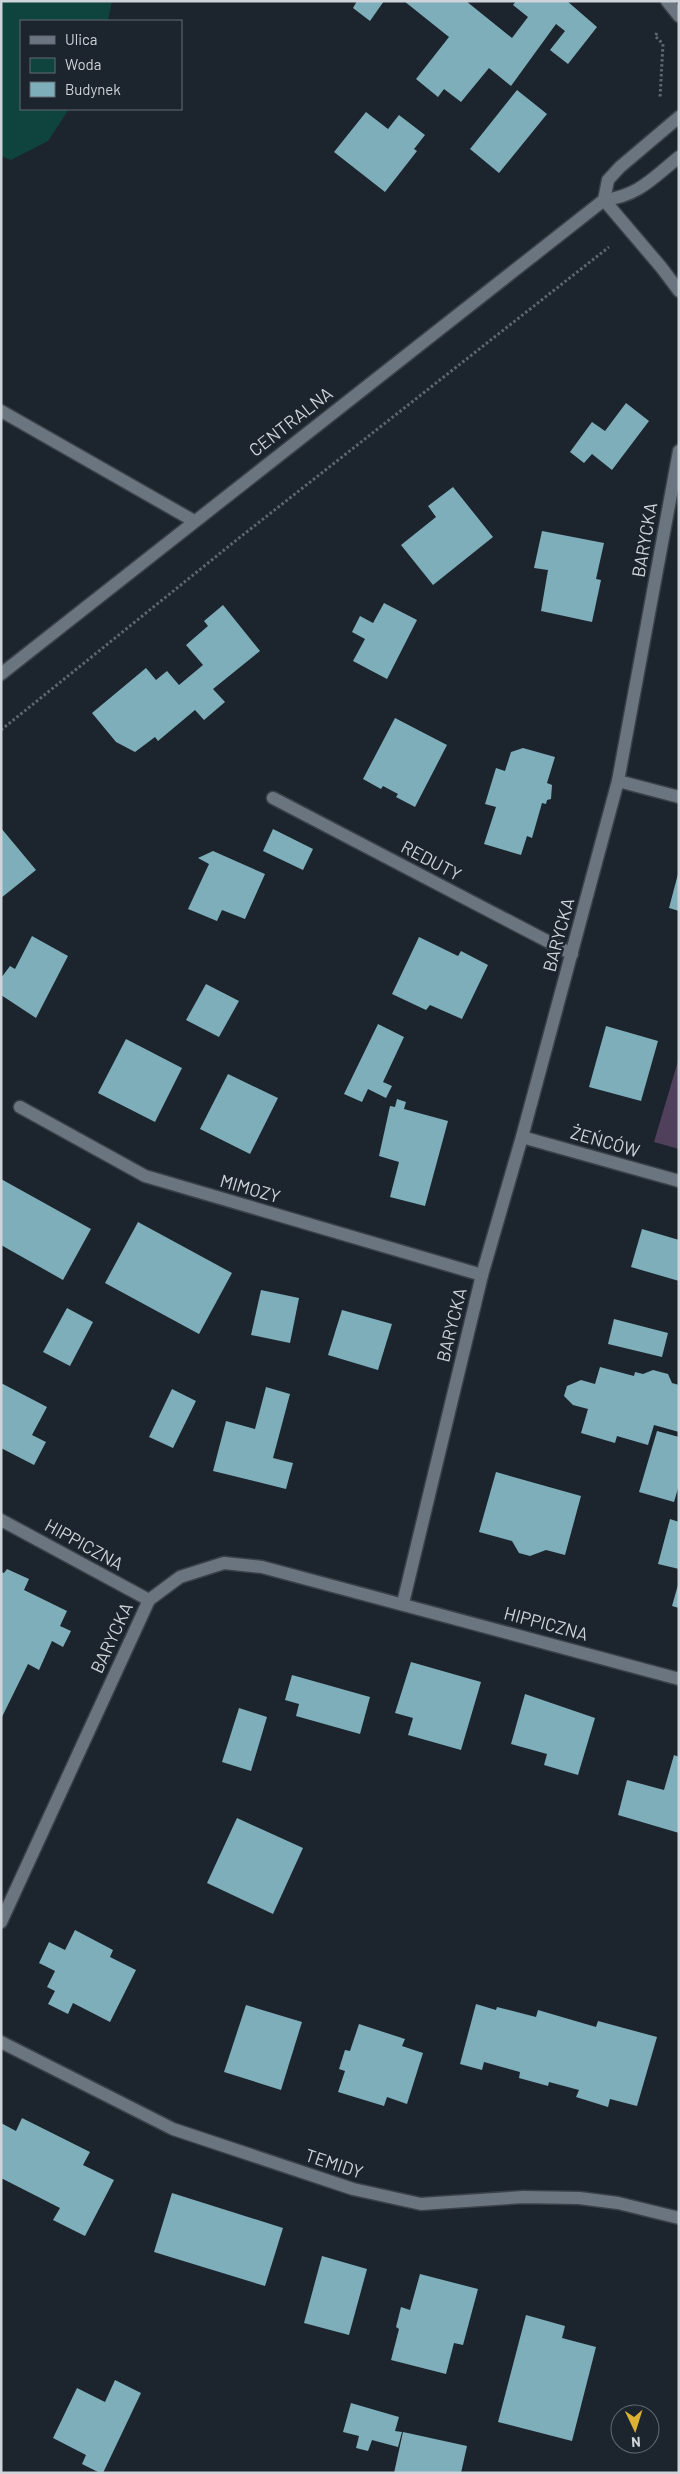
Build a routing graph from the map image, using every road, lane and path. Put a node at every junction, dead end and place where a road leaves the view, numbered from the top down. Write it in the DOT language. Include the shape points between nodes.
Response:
graph roads {
  1 [pos="666,1"];
  2 [pos="677,14"];
  3 [pos="679,117"];
  4 [pos="662,131"];
  5 [pos="679,157"];
  6 [pos="604,200"];
  7 [pos="631,230"];
  8 [pos="679,292"];
  9 [pos="1,412"];
  10 [pos="679,451"];
  11 [pos="194,521"];
  12 [pos="1,674"];
  13 [pos="1,730"];
  14 [pos="618,781"];
  15 [pos="679,797"];
  16 [pos="273,798"];
  17 [pos="572,954"];
  18 [pos="20,1107"];
  19 [pos="522,1137"];
  20 [pos="679,1182"];
  21 [pos="482,1276"];
  22 [pos="1,1520"];
  23 [pos="149,1600"];
  24 [pos="403,1603"];
  25 [pos="679,1679"];
  26 [pos="1,1922"];
  27 [pos="1,2042"];
  28 [pos="679,2218"];
  1 -- 2 [label="street"];
  2 -- 4 [label="path" via="655,36 662,44 662,54 659,110 651,119"];
  3 -- 4 [label="street"];
  4 -- 6 [label="street" via="608,180"];
  5 -- 6 [label="street, CENTRALNA" via="623,198"];
  6 -- 7 [label="street"];
  6 -- 11 [label="street, CENTRALNA"];
  7 -- 8 [label="street"];
  7 -- 13 [label="path"];
  9 -- 11 [label="street"];
  10 -- 14 [label="street, BARYCKA"];
  11 -- 12 [label="street, CENTRALNA"];
  14 -- 15 [label="street"];
  14 -- 17 [label="street, BARYCKA"];
  16 -- 17 [label="street, REDUTY"];
  17 -- 19 [label="street, BARYCKA"];
  18 -- 21 [label="street, MIMOZY" via="145,1176"];
  19 -- 20 [label="street, ŻEŃCÓW"];
  19 -- 21 [label="street, BARYCKA"];
  21 -- 24 [label="street, BARYCKA"];
  22 -- 23 [label="street, HIPPICZNA"];
  23 -- 24 [label="street, BARYCKA" via="180,1577 224,1563 262,1567"];
  23 -- 26 [label="street, BARYCKA"];
  24 -- 25 [label="street, HIPPICZNA"];
  27 -- 28 [label="street, TEMIDY" via="173,2129 353,2189 421,2204 523,2197 579,2198 618,2203"];
}
